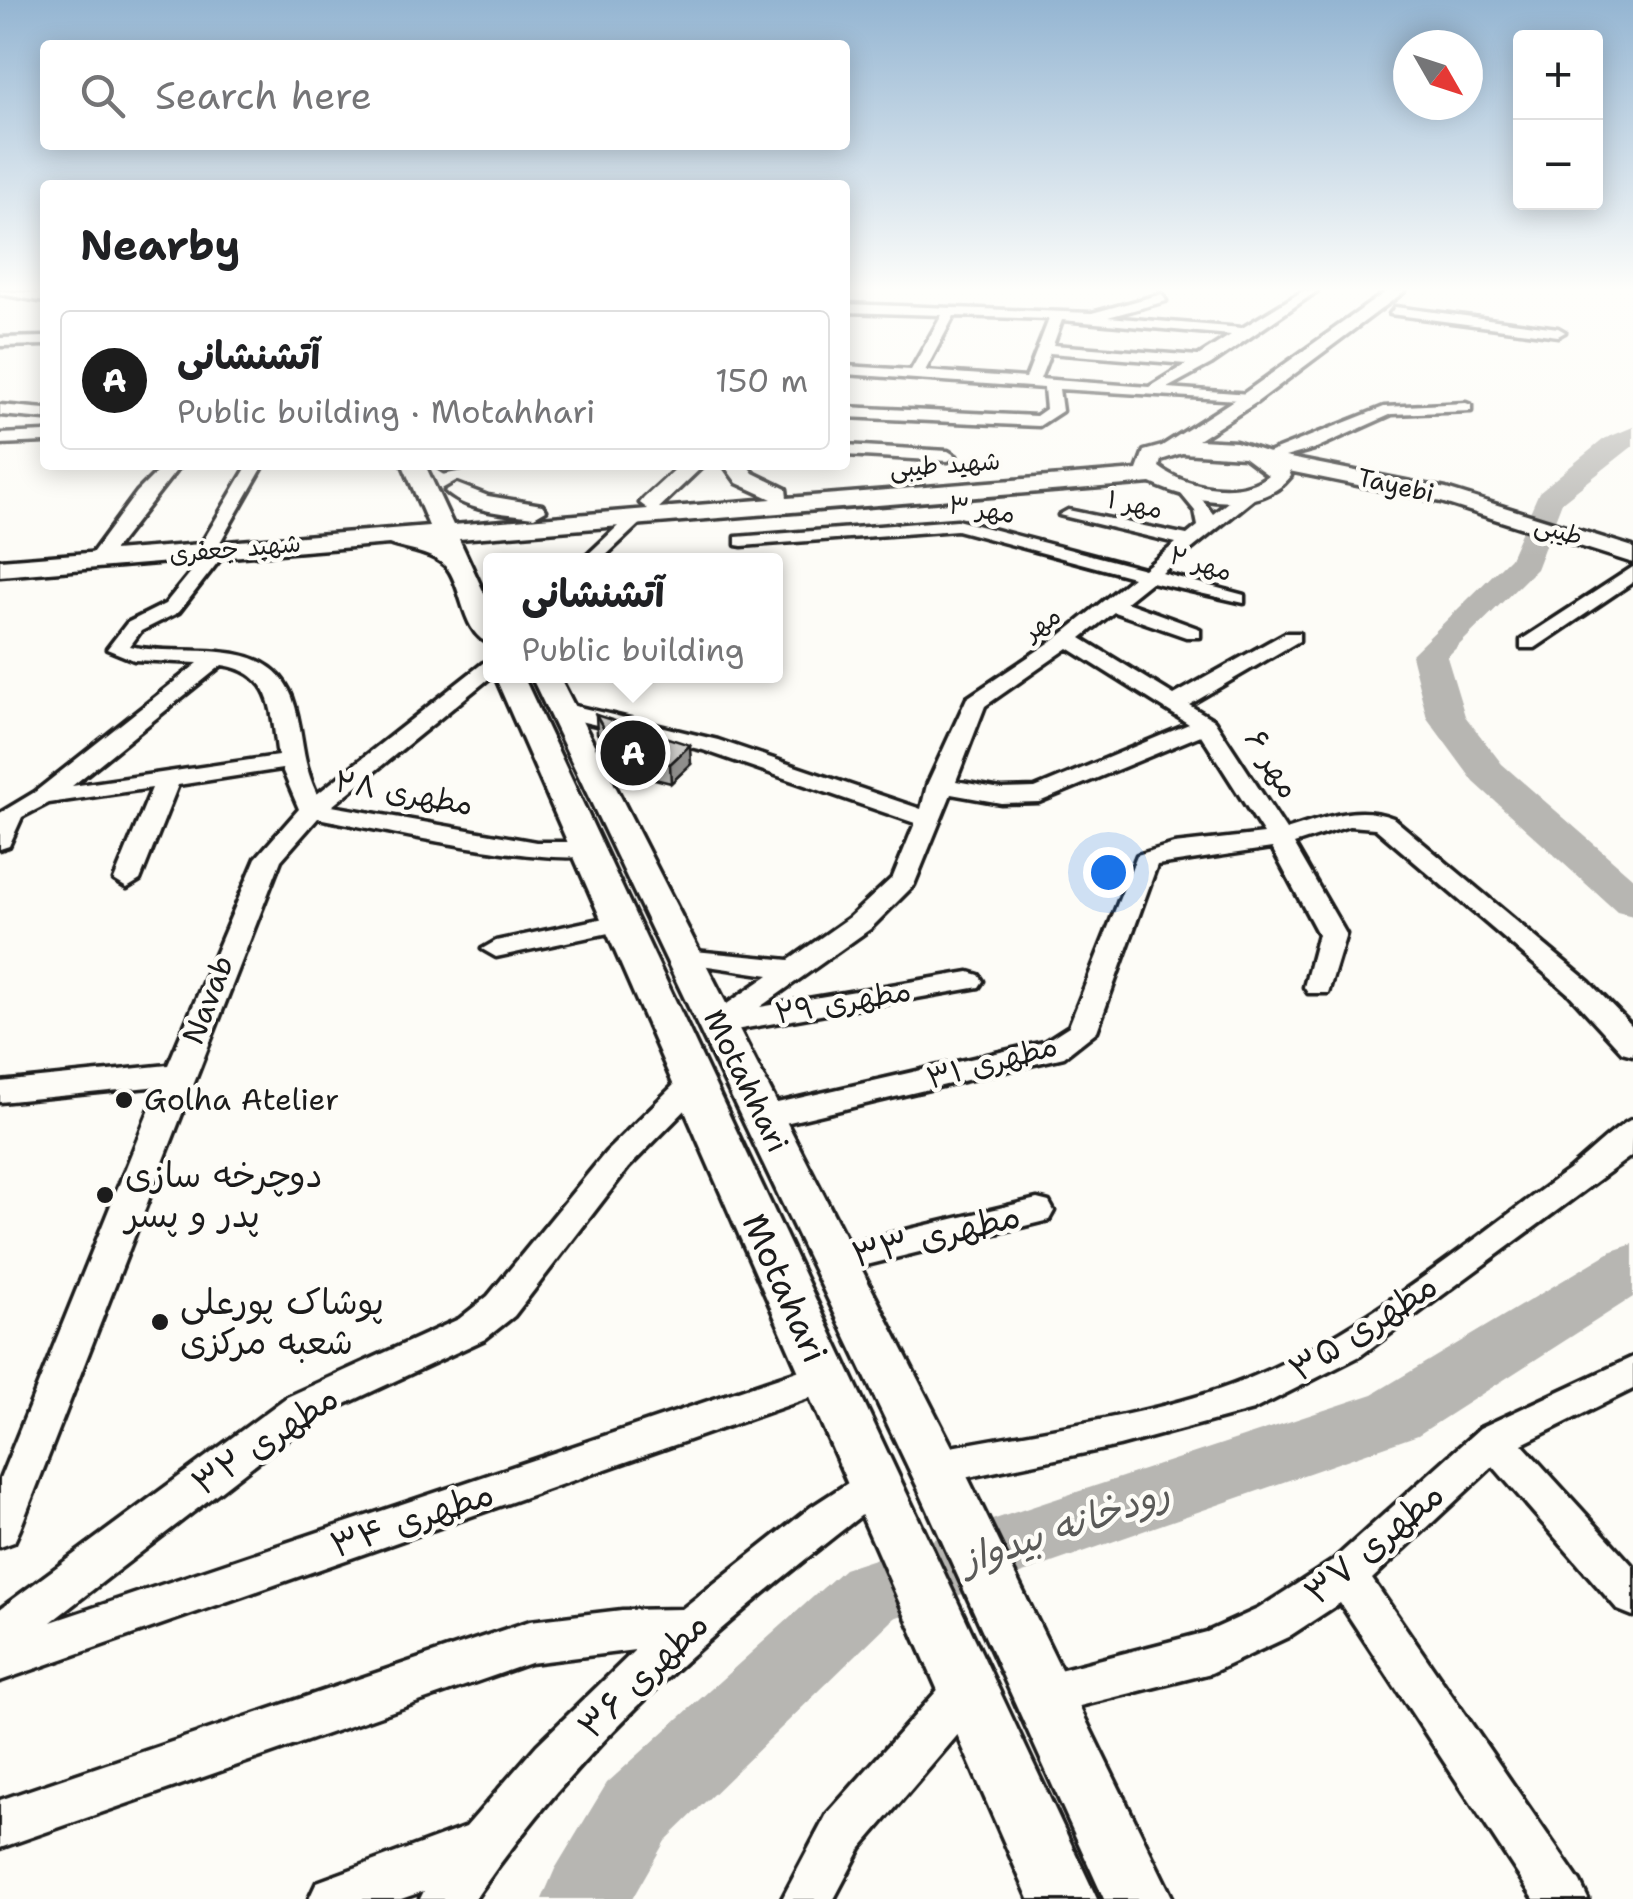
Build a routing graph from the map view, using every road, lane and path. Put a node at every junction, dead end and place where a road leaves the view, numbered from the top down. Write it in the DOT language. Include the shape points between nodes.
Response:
graph roads {
  1 [pos="997,380"];
  2 [pos="1173,380"];
  3 [pos="1278,380"];
  4 [pos="1329,380"];
  5 [pos="1032,382"];
  6 [pos="1052,383"];
  7 [pos="1154,390"];
  8 [pos="1250,398"];
  9 [pos="1466,408"];
  10 [pos="0,410"];
  11 [pos="850,412"];
  12 [pos="40,414"];
  13 [pos="957,418"];
  14 [pos="1208,426"];
  15 [pos="40,437"];
  16 [pos="0,439"];
  17 [pos="850,451"];
  18 [pos="1264,456"];
  19 [pos="1157,461"];
  20 [pos="948,467"];
  21 [pos="168,470"];
  22 [pos="253,470"];
  23 [pos="419,470"];
  24 [pos="444,470"];
  25 [pos="688,470"];
  26 [pos="740,470"];
  27 [pos="1060,475"];
  28 [pos="1185,489"];
  29 [pos="443,493"];
  30 [pos="778,494"];
  31 [pos="646,509"];
  32 [pos="1068,515"];
  33 [pos="575,517"];
  34 [pos="1512,520"];
  35 [pos="457,529"];
  36 [pos="1199,535"];
  37 [pos="332,538"];
  38 [pos="742,541"];
  39 [pos="1590,545"];
  40 [pos="212,550"];
  41 [pos="503,553"];
  42 [pos="599,553"];
  43 [pos="1633,555"];
  44 [pos="483,557"];
  45 [pos="96,560"];
  46 [pos="458,563"];
  47 [pos="1633,564"];
  48 [pos="0,568"];
  49 [pos="1633,573"];
  50 [pos="1150,574"];
  51 [pos="1238,600"];
  52 [pos="1112,604"];
  53 [pos="483,619"];
  54 [pos="1194,632"];
  55 [pos="1292,637"];
  56 [pos="1068,639"];
  57 [pos="1528,644"];
  58 [pos="218,658"];
  59 [pos="483,673"];
  60 [pos="514,683"];
  61 [pos="554,693"];
  62 [pos="1176,702"];
  63 [pos="1206,725"];
  64 [pos="290,761"];
  65 [pos="168,779"];
  66 [pos="939,785"];
  67 [pos="581,786"];
  68 [pos="43,797"];
  69 [pos="312,810"];
  70 [pos="929,820"];
  71 [pos="1280,840"];
  72 [pos="0,841"];
  73 [pos="591,850"];
  74 [pos="127,880"];
  75 [pos="623,922"];
  76 [pos="496,949"];
  77 [pos="684,955"];
  78 [pos="798,970"];
  79 [pos="969,981"];
  80 [pos="1318,987"];
  81 [pos="718,1024"];
  82 [pos="1633,1045"];
  83 [pos="179,1074"];
  84 [pos="695,1082"];
  85 [pos="0,1092"];
  86 [pos="764,1118"];
  87 [pos="1633,1130"];
  88 [pos="1037,1211"];
  89 [pos="834,1260"];
  90 [pos="1633,1372"];
  91 [pos="824,1377"];
  92 [pos="1494,1440"];
  93 [pos="940,1477"];
  94 [pos="879,1494"];
  95 [pos="0,1529"];
  96 [pos="973,1550"];
  97 [pos="912,1568"];
  98 [pos="1346,1576"];
  99 [pos="1633,1596"];
  100 [pos="690,1629"];
  101 [pos="0,1635"];
  102 [pos="0,1660"];
  103 [pos="956,1662"];
  104 [pos="1040,1694"];
  105 [pos="0,1824"];
  106 [pos="484,1845"];
  107 [pos="334,1899"];
  108 [pos="445,1899"];
  109 [pos="807,1899"];
  110 [pos="1064,1899"];
  111 [pos="1139,1899"];
  112 [pos="1563,1899"];
  1 -- 5 [label="street"];
  2 -- 7 [label="street"];
  3 -- 8 [label="street"];
  4 -- 18 [label="street"];
  5 -- 6 [label="street"];
  6 -- 7 [label="street"];
  6 -- 13 [label="street" via="1054,411 1046,419"];
  7 -- 8 [label="street"];
  8 -- 14 [label="street"];
  9 -- 18 [label="street, مهر" via="1389,410 1308,446"];
  10 -- 12 [label="street"];
  11 -- 13 [label="street"];
  13 -- 20 [label="street"];
  14 -- 18 [label="street"];
  14 -- 19 [label="street"];
  15 -- 16 [label="street"];
  17 -- 20 [label="street"];
  18 -- 19 [label="street, شهید طیبی" via="1219,447"];
  18 -- 28 [label="street" via="1228,493"];
  18 -- 34 [label="street, Tayebi"];
  18 -- 36 [label="street, مهر" via="1249,494"];
  19 -- 27 [label="street, شهید طیبی"];
  19 -- 28 [label="street"];
  20 -- 27 [label="street, شهید طیبی"];
  20 -- 30 [label="street, شهید طیبی"];
  21 -- 45 [label="street"];
  22 -- 40 [label="street"];
  23 -- 29 [label="street"];
  24 -- 29 [label="street"];
  25 -- 31 [label="street"];
  26 -- 30 [label="street"];
  27 -- 31 [label="street, شهید طیبی"];
  28 -- 36 [label="street" via="1204,510"];
  29 -- 33 [label="street"];
  29 -- 35 [label="street"];
  29 -- 37 [label="street" via="406,522"];
  30 -- 31 [label="street, شهید طیبی"];
  31 -- 33 [label="street, شهید طیبی"];
  31 -- 42 [label="street"];
  32 -- 36 [label="street, مهر ۱"];
  33 -- 35 [label="street, شهید طیبی"];
  33 -- 41 [label="street" via="520,536"];
  34 -- 39 [label="street, طیبی"];
  35 -- 37 [label="street, شهید جعفری"];
  35 -- 44 [label="street"];
  35 -- 46 [label="street"];
  36 -- 50 [label="street, مهر"];
  37 -- 40 [label="street, شهید جعفری"];
  37 -- 46 [label="street" via="426,545"];
  38 -- 50 [label="street, مهر ۳" via="957,525"];
  39 -- 43 [label="street"];
  39 -- 47 [label="street"];
  40 -- 45 [label="street, شهید جعفری"];
  40 -- 58 [label="street, مطهری ۲۸" via="172,608 126,636 117,649"];
  45 -- 48 [label="street, شهید جعفری"];
  46 -- 53 [label="street"];
  49 -- 57 [label="street"];
  50 -- 51 [label="street, مهر ۲"];
  50 -- 52 [label="street, مهر"];
  52 -- 54 [label="street"];
  52 -- 56 [label="street, مهر"];
  55 -- 62 [label="street"];
  56 -- 62 [label="street, مهر ۶"];
  56 -- 66 [label="street, مهر" via="975,702"];
  58 -- 64 [label="street, مطهری ۲۸" via="272,679"];
  58 -- 68 [label="street"];
  59 -- 69 [label="street, Navab"];
  60 -- 67 [label="street, Motahari"];
  61 -- 67 [label="street, Motahhari"];
  61 -- 70 [label="street"];
  62 -- 63 [label="street, مهر ۶"];
  63 -- 66 [label="street" via="1040,795"];
  63 -- 71 [label="street, مهر ۶"];
  64 -- 65 [label="street"];
  64 -- 69 [label="street, مطهری ۲۸"];
  65 -- 68 [label="street"];
  65 -- 74 [label="street"];
  66 -- 70 [label="street, مهر"];
  67 -- 73 [label="street, Motahari"];
  67 -- 77 [label="street, Motahhari"];
  68 -- 72 [label="street" via="12,813"];
  69 -- 73 [label="street, مطهری ۲۸" via="536,850"];
  69 -- 83 [label="street, Navab" via="270,858"];
  70 -- 78 [label="street, مهر" via="905,880"];
  71 -- 80 [label="street, مهر ۶" via="1332,934"];
  71 -- 82 [label="street" via="1348,818 1384,824 1579,988"];
  71 -- 86 [label="street, مطهری ۳۱" via="1146,860 1082,1031 1072,1041"];
  73 -- 75 [label="street, Motahari"];
  75 -- 76 [label="street"];
  75 -- 84 [label="street, Motahari"];
  77 -- 78 [label="street"];
  77 -- 81 [label="street, Motahhari"];
  78 -- 81 [label="street, مهر"];
  79 -- 81 [label="street, مطهری ۲۹"];
  81 -- 86 [label="street, Motahhari"];
  83 -- 85 [label="street"];
  83 -- 95 [label="street, Navab"];
  84 -- 91 [label="street, Motahari"];
  84 -- 101 [label="street, مطهری ۳۲" via="617,1160 501,1306 472,1330 300,1408"];
  86 -- 89 [label="street, Motahhari"];
  87 -- 93 [label="street, مطهری ۳۵" via="1582,1177 1347,1346 1298,1372 1240,1399"];
  88 -- 89 [label="street, مطهری ۳۳"];
  89 -- 93 [label="street, Motahhari"];
  90 -- 92 [label="street, مطهری ۳۷"];
  91 -- 94 [label="street, Motahari"];
  91 -- 102 [label="street, مطهری ۳۴"];
  92 -- 98 [label="street, مطهری ۳۷"];
  92 -- 99 [label="street"];
  93 -- 96 [label="street"];
  94 -- 97 [label="street, Motahari"];
  94 -- 100 [label="street, مطهری ۳۶" via="760,1566"];
  96 -- 97 [label="street"];
  96 -- 104 [label="street"];
  97 -- 103 [label="street, Motahari"];
  98 -- 104 [label="street, مطهری ۳۷" via="1212,1652"];
  98 -- 112 [label="street"];
  100 -- 105 [label="street" via="530,1642"];
  100 -- 106 [label="street, مطهری ۳۶" via="624,1688 509,1809"];
  103 -- 109 [label="street"];
  103 -- 110 [label="street, Motahari"];
  104 -- 111 [label="street"];
  106 -- 107 [label="street"];
  106 -- 108 [label="street, مطهری ۳۶"];
}
